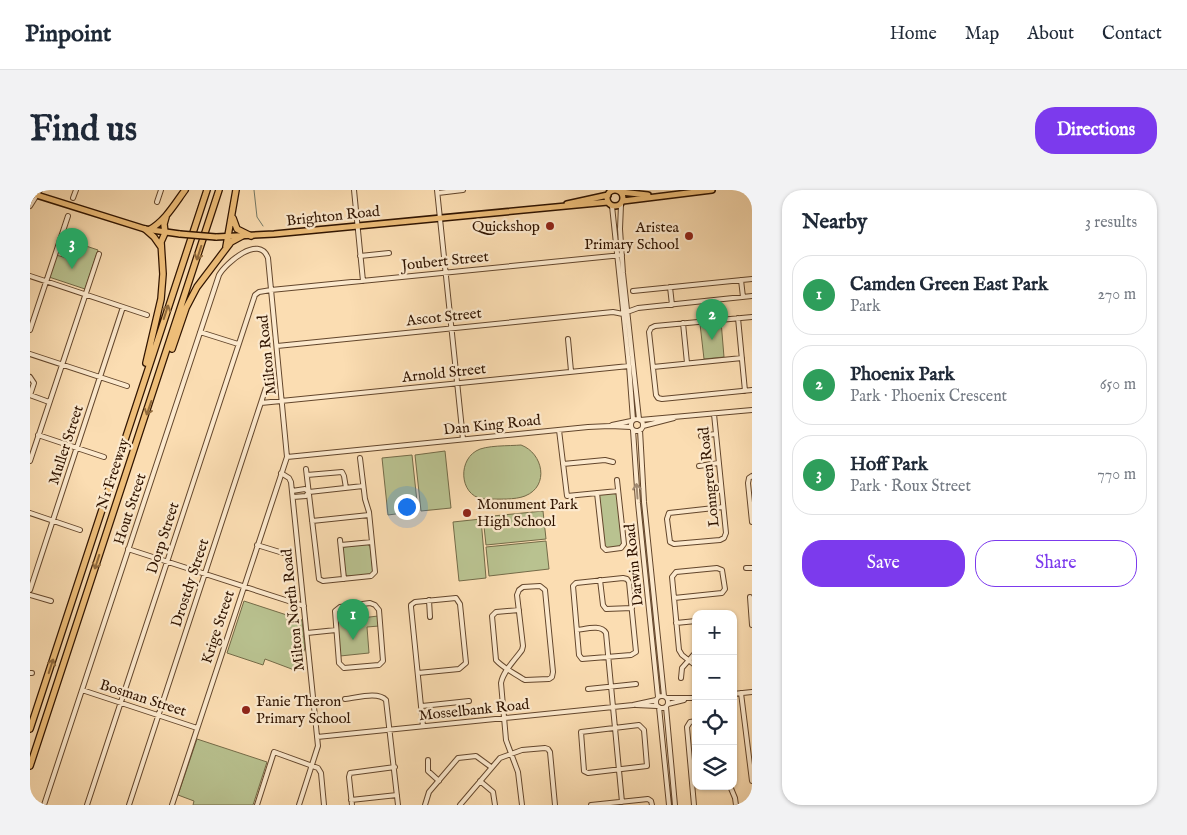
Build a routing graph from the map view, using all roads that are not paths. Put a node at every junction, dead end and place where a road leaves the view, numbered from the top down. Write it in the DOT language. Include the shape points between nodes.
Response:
graph roads {
  1 [pos="45,190"];
  2 [pos="76,190"];
  3 [pos="161,190"];
  4 [pos="185,190"];
  5 [pos="207,190"];
  6 [pos="219,190"];
  7 [pos="236,190"];
  8 [pos="354,190"];
  9 [pos="463,190"];
  10 [pos="712,190"];
  11 [pos="438,191"];
  12 [pos="619,191"];
  13 [pos="609,192"];
  14 [pos="30,193"];
  15 [pos="40,194"];
  16 [pos="659,196"];
  17 [pos="73,198"];
  18 [pos="157,202"];
  19 [pos="622,203"];
  20 [pos="610,204"];
  21 [pos="30,206"];
  22 [pos="560,206"];
  23 [pos="68,216"];
  24 [pos="233,216"];
  25 [pos="166,217"];
  26 [pos="440,218"];
  27 [pos="357,226"];
  28 [pos="147,230"];
  29 [pos="165,233"];
  30 [pos="242,236"];
  31 [pos="251,236"];
  32 [pos="228,237"];
  33 [pos="161,247"];
  34 [pos="225,250"];
  35 [pos="265,252"];
  36 [pos="389,253"];
  37 [pos="99,254"];
  38 [pos="622,254"];
  39 [pos="616,255"];
  40 [pos="360,256"];
  41 [pos="445,272"];
  42 [pos="30,276"];
  43 [pos="752,279"];
  44 [pos="46,280"];
  45 [pos="741,280"];
  46 [pos="363,281"];
  47 [pos="670,287"];
  48 [pos="271,290"];
  49 [pos="633,291"];
  50 [pos="85,294"];
  51 [pos="752,296"];
  52 [pos="743,297"];
  53 [pos="707,301"];
  54 [pos="672,305"];
  55 [pos="624,306"];
  56 [pos="123,308"];
  57 [pos="638,308"];
  58 [pos="613,312"];
  59 [pos="625,313"];
  60 [pos="147,315"];
  61 [pos="752,316"];
  62 [pos="738,318"];
  63 [pos="710,321"];
  64 [pos="683,323"];
  65 [pos="451,328"];
  66 [pos="30,330"];
  67 [pos="200,332"];
  68 [pos="568,338"];
  69 [pos="238,344"];
  70 [pos="277,346"];
  71 [pos="30,354"];
  72 [pos="742,358"];
  73 [pos="687,363"];
  74 [pos="62,365"];
  75 [pos="629,366"];
  76 [pos="653,367"];
  77 [pos="272,369"];
  78 [pos="571,371"];
  79 [pos="30,377"];
  80 [pos="100,377"];
  81 [pos="457,383"];
  82 [pos="127,386"];
  83 [pos="752,390"];
  84 [pos="745,391"];
  85 [pos="154,392"];
  86 [pos="30,395"];
  87 [pos="138,397"];
  88 [pos="283,401"];
  89 [pos="50,402"];
  90 [pos="261,403"];
  91 [pos="752,410"];
  92 [pos="714,414"];
  93 [pos="676,417"];
  94 [pos="640,419"];
  95 [pos="632,421"];
  96 [pos="610,426"];
  97 [pos="643,426"];
  98 [pos="632,429"];
  99 [pos="559,430"];
  100 [pos="640,430"];
  101 [pos="715,434"];
  102 [pos="38,435"];
  103 [pos="701,436"];
  104 [pos="463,439"];
  105 [pos="76,448"];
  106 [pos="104,457"];
  107 [pos="287,457"];
  108 [pos="360,458"];
  109 [pos="30,461"];
  110 [pos="613,462"];
  111 [pos="718,463"];
  112 [pos="563,464"];
  113 [pos="699,466"];
  114 [pos="306,469"];
  115 [pos="281,474"];
  116 [pos="307,475"];
  117 [pos="752,476"];
  118 [pos="617,480"];
  119 [pos="363,486"];
  120 [pos="346,488"];
  121 [pos="292,491"];
  122 [pos="618,491"];
  123 [pos="309,492"];
  124 [pos="597,493"];
  125 [pos="293,497"];
  126 [pos="723,507"];
  127 [pos="30,513"];
  128 [pos="369,516"];
  129 [pos="53,521"];
  130 [pos="312,521"];
  131 [pos="752,522"];
  132 [pos="80,530"];
  133 [pos="372,542"];
  134 [pos="258,545"];
  135 [pos="128,549"];
  136 [pos="283,553"];
  137 [pos="167,561"];
  138 [pos="746,568"];
  139 [pos="752,568"];
  140 [pos="205,574"];
  141 [pos="344,579"];
  142 [pos="600,580"];
  143 [pos="244,587"];
  144 [pos="30,590"];
  145 [pos="30,595"];
  146 [pos="750,597"];
  147 [pos="674,598"];
  148 [pos="429,600"];
  149 [pos="51,601"];
  150 [pos="304,606"];
  151 [pos="632,608"];
  152 [pos="519,610"];
  153 [pos="752,614"];
  154 [pos="430,617"];
  155 [pos="692,621"];
  156 [pos="676,623"];
  157 [pos="752,625"];
  158 [pos="336,630"];
  159 [pos="577,630"];
  160 [pos="306,633"];
  161 [pos="693,655"];
  162 [pos="608,658"];
  163 [pos="688,661"];
  164 [pos="692,664"];
  165 [pos="508,669"];
  166 [pos="418,672"];
  167 [pos="680,678"];
  168 [pos="636,684"];
  169 [pos="611,686"];
  170 [pos="588,689"];
  171 [pos="82,690"];
  172 [pos="752,692"];
  173 [pos="737,694"];
  174 [pos="741,694"];
  175 [pos="666,697"];
  176 [pos="657,698"];
  177 [pos="692,698"];
  178 [pos="346,699"];
  179 [pos="692,699"];
  180 [pos="469,701"];
  181 [pos="120,702"];
  182 [pos="633,704"];
  183 [pos="422,706"];
  184 [pos="667,706"];
  185 [pos="614,707"];
  186 [pos="658,707"];
  187 [pos="159,715"];
  188 [pos="504,718"];
  189 [pos="692,722"];
  190 [pos="423,726"];
  191 [pos="197,728"];
  192 [pos="614,728"];
  193 [pos="30,729"];
  194 [pos="390,730"];
  195 [pos="317,737"];
  196 [pos="512,753"];
  197 [pos="428,760"];
  198 [pos="312,765"];
  199 [pos="30,766"];
  200 [pos="395,767"];
  201 [pos="491,767"];
  202 [pos="692,769"];
  203 [pos="618,770"];
  204 [pos="752,780"];
  205 [pos="439,781"];
  206 [pos="480,781"];
  207 [pos="694,790"];
  208 [pos="732,790"];
  209 [pos="397,795"];
  210 [pos="351,800"];
  211 [pos="622,802"];
  212 [pos="44,805"];
  213 [pos="87,805"];
  214 [pos="129,805"];
  215 [pos="172,805"];
  216 [pos="256,805"];
  217 [pos="299,805"];
  218 [pos="324,805"];
  219 [pos="352,805"];
  220 [pos="398,805"];
  221 [pos="425,805"];
  222 [pos="460,805"];
  223 [pos="495,805"];
  224 [pos="522,805"];
  225 [pos="555,805"];
  226 [pos="591,805"];
  227 [pos="652,805"];
  228 [pos="670,805"];
  229 [pos="675,805"];
  230 [pos="694,805"];
  231 [pos="736,805"];
  1 -- 15 [label="main road"];
  2 -- 17 [label="street"];
  3 -- 18 [label="street"];
  4 -- 25 [label="highway"];
  87 -- 5 [label="highway, N1 Freeway, one-way"];
  6 -- 85 [label="highway, N1 Freeway, one-way"];
  7 -- 24 [label="highway"];
  8 -- 27 [label="street"];
  9 -- 11 [label="street"];
  10 -- 16 [label="main road"];
  11 -- 26 [label="street"];
  12 -- 13 [label="main road, Brighton Road"];
  12 -- 16 [label="main road"];
  12 -- 19 [label="main road" via="624,196"];
  13 -- 20 [label="main road"];
  13 -- 22 [label="main road, Brighton Road"];
  14 -- 15 [label="main road, Brighton Road"];
  15 -- 21 [label="street"];
  15 -- 28 [label="main road, Brighton Road"];
  16 -- 19 [label="main road"];
  19 -- 20 [label="main road, Brighton Road"];
  19 -- 38 [label="street"];
  20 -- 22 [label="main road, Brighton Road"];
  20 -- 39 [label="street"];
  22 -- 26 [label="main road, Brighton Road"];
  23 -- 44 [label="street"];
  24 -- 31 [label="highway" via="237,229"];
  24 -- 32 [label="highway"];
  25 -- 28 [label="highway"];
  25 -- 29 [label="highway"];
  26 -- 27 [label="main road, Brighton Road"];
  26 -- 41 [label="street"];
  27 -- 31 [label="main road, Brighton Road"];
  27 -- 40 [label="street"];
  28 -- 29 [label="main road, Brighton Road"];
  28 -- 33 [label="highway"];
  29 -- 32 [label="main road, Brighton Road, bridge"];
  29 -- 33 [label="highway"];
  30 -- 31 [label="main road, Brighton Road"];
  30 -- 32 [label="main road, Brighton Road"];
  30 -- 34 [label="highway"];
  32 -- 34 [label="highway"];
  33 -- 87 [label="highway" via="161,299"];
  34 -- 85 [label="highway" via="192,295"];
  35 -- 48 [label="street, Milton Road"];
  35 -- 67 [label="street, Hout Street" via="259,249 242,253 222,269"];
  36 -- 40 [label="street"];
  37 -- 50 [label="street"];
  38 -- 39 [label="street, Joubert Street"];
  38 -- 55 [label="street"];
  39 -- 41 [label="street, Joubert Street"];
  39 -- 55 [label="street"];
  40 -- 46 [label="street"];
  41 -- 46 [label="street, Joubert Street"];
  41 -- 65 [label="street"];
  42 -- 44 [label="street"];
  43 -- 45 [label="street"];
  44 -- 50 [label="street"];
  44 -- 66 [label="street"];
  45 -- 47 [label="street"];
  45 -- 52 [label="street"];
  46 -- 48 [label="street, Joubert Street"];
  47 -- 49 [label="street"];
  47 -- 54 [label="street"];
  48 -- 69 [label="street, Dorp Street" via="255,295"];
  48 -- 70 [label="street, Milton Road"];
  50 -- 56 [label="street"];
  50 -- 74 [label="street"];
  51 -- 52 [label="street"];
  52 -- 53 [label="street"];
  53 -- 54 [label="street"];
  53 -- 63 [label="street"];
  54 -- 57 [label="street"];
  55 -- 57 [label="street"];
  55 -- 58 [label="street, Ascot Street"];
  55 -- 59 [label="street"];
  56 -- 60 [label="street"];
  56 -- 80 [label="street, Muller Street"];
  57 -- 59 [label="street"];
  58 -- 59 [label="street, Ascot Street"];
  58 -- 65 [label="street, Ascot Street"];
  59 -- 75 [label="street"];
  59 -- 94 [label="street"];
  61 -- 62 [label="street"];
  62 -- 63 [label="street"];
  62 -- 72 [label="street"];
  63 -- 64 [label="street"];
  64 -- 73 [label="street"];
  64 -- 76 [label="street" via="650,329"];
  65 -- 70 [label="street, Ascot Street"];
  65 -- 81 [label="street"];
  67 -- 69 [label="street"];
  67 -- 135 [label="street, Hout Street"];
  68 -- 78 [label="street"];
  69 -- 137 [label="street, Dorp Street"];
  70 -- 88 [label="street, Milton Road"];
  71 -- 74 [label="street"];
  72 -- 73 [label="street"];
  72 -- 84 [label="street"];
  73 -- 76 [label="street"];
  74 -- 80 [label="street"];
  74 -- 89 [label="street"];
  75 -- 78 [label="street, Arnold Street"];
  75 -- 95 [label="street"];
  76 -- 84 [label="street" via="656,395 660,399"];
  77 -- 90 [label="street, Drostdy Street"];
  78 -- 81 [label="street, Arnold Street"];
  79 -- 86 [label="street" via="34,383"];
  80 -- 82 [label="street"];
  80 -- 105 [label="street, Muller Street"];
  81 -- 88 [label="street, Arnold Street"];
  81 -- 104 [label="street"];
  83 -- 84 [label="street"];
  85 -- 199 [label="highway, N1 Freeway, one-way"];
  86 -- 89 [label="street"];
  193 -- 87 [label="highway, N1 Freeway, one-way"];
  88 -- 90 [label="street, Arnold Street"];
  88 -- 107 [label="street, Milton Road"];
  89 -- 102 [label="street"];
  90 -- 140 [label="street, Drostdy Street"];
  91 -- 92 [label="street"];
  92 -- 93 [label="street"];
  92 -- 101 [label="street, Lonngren Road"];
  93 -- 94 [label="street"];
  93 -- 97 [label="street"];
  94 -- 95 [label="street, Dan King Road"];
  94 -- 97 [label="street"];
  95 -- 96 [label="street, Dan King Road"];
  95 -- 98 [label="street, Darwin Road"];
  96 -- 98 [label="street, Dan King Road"];
  96 -- 99 [label="street, Dan King Road"];
  97 -- 100 [label="street"];
  98 -- 100 [label="street, Dan King Road"];
  176 -- 98 [label="street, Darwin Road, one-way"];
  99 -- 104 [label="street, Dan King Road"];
  99 -- 112 [label="street"];
  100 -- 175 [label="street, Darwin Road" via="644,502"];
  101 -- 103 [label="street"];
  101 -- 111 [label="street, Lonngren Road"];
  102 -- 105 [label="street"];
  102 -- 109 [label="street"];
  104 -- 107 [label="street, Dan King Road"];
  105 -- 106 [label="street"];
  105 -- 129 [label="street, Muller Street"];
  107 -- 115 [label="street, Krige Street"];
  108 -- 119 [label="street"];
  110 -- 112 [label="street"];
  111 -- 113 [label="street"];
  111 -- 126 [label="street, Lonngren Road"];
  112 -- 124 [label="street" via="567,496"];
  114 -- 116 [label="street"];
  115 -- 121 [label="street, Milton North Road" via="291,480"];
  115 -- 134 [label="street, Krige Street"];
  116 -- 120 [label="street" via="342,472"];
  116 -- 123 [label="street"];
  117 -- 131 [label="street" via="748,483"];
  118 -- 122 [label="street"];
  119 -- 120 [label="street"];
  119 -- 128 [label="street"];
  120 -- 123 [label="street"];
  121 -- 123 [label="street"];
  121 -- 125 [label="street, Milton North Road"];
  122 -- 124 [label="street"];
  122 -- 124 [label="street" via="624,544 620,548 606,550"];
  123 -- 125 [label="street" via="306,496"];
  123 -- 130 [label="street"];
  125 -- 150 [label="street, Milton North Road"];
  126 -- 126 [label="street, Lonngren Road" via="669,513 668,538 673,544 724,538"];
  127 -- 129 [label="street"];
  128 -- 130 [label="street"];
  128 -- 133 [label="street"];
  129 -- 132 [label="street"];
  129 -- 144 [label="street, Muller Street"];
  130 -- 141 [label="street" via="318,579"];
  133 -- 141 [label="street" via="374,574"];
  133 -- 141 [label="street" via="341,542"];
  134 -- 136 [label="street"];
  134 -- 143 [label="street, Krige Street"];
  135 -- 137 [label="street"];
  135 -- 171 [label="street, Hout Street"];
  137 -- 140 [label="street"];
  137 -- 181 [label="street, Dorp Street"];
  138 -- 139 [label="street"];
  140 -- 143 [label="street"];
  140 -- 187 [label="street, Drostdy Street"];
  142 -- 151 [label="street" via="606,610"];
  142 -- 151 [label="street" via="627,578"];
  142 -- 159 [label="street" via="573,586"];
  143 -- 150 [label="street"];
  143 -- 191 [label="street, Krige Street"];
  145 -- 149 [label="street"];
  146 -- 153 [label="street"];
  147 -- 147 [label="street" via="672,577 676,572 721,568 725,589 720,594"];
  147 -- 156 [label="street"];
  148 -- 154 [label="street"];
  148 -- 166 [label="street" via="411,605"];
  148 -- 166 [label="street" via="459,600 466,661 459,669"];
  150 -- 160 [label="street, Milton North Road"];
  151 -- 162 [label="street" via="636,652"];
  152 -- 165 [label="street" via="523,648"];
  152 -- 165 [label="street" via="496,612 492,616 496,660"];
  152 -- 165 [label="street" via="519,590 523,587 544,588 553,675 549,679 528,681"];
  153 -- 157 [label="street"];
  155 -- 156 [label="street"];
  156 -- 163 [label="street" via="679,650"];
  158 -- 158 [label="street" via="334,612 337,608 376,605 379,610 381,664 342,667"];
  158 -- 160 [label="street"];
  159 -- 162 [label="street" via="604,630"];
  159 -- 162 [label="street" via="580,658"];
  160 -- 195 [label="street, Milton North Road"];
  161 -- 163 [label="street"];
  162 -- 169 [label="street"];
  163 -- 164 [label="street"];
  163 -- 167 [label="street"];
  165 -- 188 [label="street" via="501,683"];
  166 -- 183 [label="street"];
  168 -- 169 [label="street"];
  169 -- 170 [label="street"];
  169 -- 185 [label="street"];
  171 -- 181 [label="street, Bosman Street"];
  171 -- 212 [label="street, Hout Street"];
  172 -- 174 [label="street"];
  173 -- 174 [label="street"];
  174 -- 204 [label="street"];
  175 -- 176 [label="street, Mosselbank Road"];
  175 -- 177 [label="street"];
  175 -- 184 [label="street, Darwin Road"];
  176 -- 182 [label="street, Mosselbank Road"];
  176 -- 186 [label="street, Darwin Road"];
  178 -- 194 [label="street" via="383,697 387,702"];
  179 -- 184 [label="street"];
  180 -- 183 [label="street"];
  181 -- 187 [label="street, Bosman Street"];
  181 -- 213 [label="street, Dorp Street"];
  182 -- 185 [label="street, Mosselbank Road"];
  182 -- 186 [label="street, Mosselbank Road"];
  183 -- 190 [label="street"];
  184 -- 186 [label="street, Mosselbank Road"];
  184 -- 229 [label="street"];
  185 -- 188 [label="street, Mosselbank Road"];
  185 -- 192 [label="street"];
  186 -- 228 [label="street"];
  187 -- 191 [label="street, Bosman Street"];
  187 -- 214 [label="street, Drostdy Street"];
  188 -- 190 [label="street, Mosselbank Road"];
  188 -- 196 [label="street" via="506,740"];
  189 -- 202 [label="street" via="687,727"];
  190 -- 194 [label="street, Mosselbank Road"];
  191 -- 215 [label="street, Krige Street"];
  192 -- 203 [label="street"];
  192 -- 203 [label="street" via="642,727 648,765"];
  192 -- 203 [label="street" via="580,733 583,769 585,772"];
  194 -- 195 [label="street, Mosselbank Road"];
  194 -- 200 [label="street"];
  195 -- 198 [label="street, Milton North Road"];
  196 -- 201 [label="street"];
  196 -- 224 [label="street"];
  196 -- 225 [label="street" via="548,749"];
  197 -- 205 [label="street" via="428,771"];
  198 -- 216 [label="street" via="274,752"];
  198 -- 217 [label="street, Milton North Road"];
  198 -- 218 [label="street" via="320,770"];
  200 -- 209 [label="street"];
  200 -- 210 [label="street" via="351,772"];
  201 -- 205 [label="street" via="476,756 462,756"];
  201 -- 206 [label="street"];
  203 -- 211 [label="street"];
  205 -- 221 [label="street" via="429,792"];
  206 -- 222 [label="street"];
  206 -- 223 [label="street" via="493,792"];
  207 -- 230 [label="street"];
  208 -- 231 [label="street"];
  209 -- 210 [label="street"];
  209 -- 220 [label="street"];
  210 -- 219 [label="street"];
  211 -- 226 [label="street"];
  211 -- 227 [label="street" via="648,799"];
}
